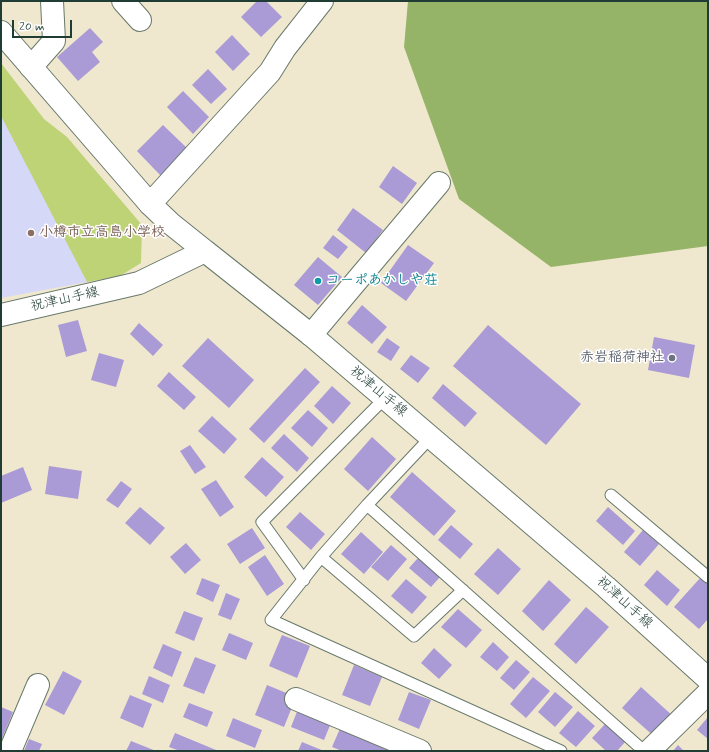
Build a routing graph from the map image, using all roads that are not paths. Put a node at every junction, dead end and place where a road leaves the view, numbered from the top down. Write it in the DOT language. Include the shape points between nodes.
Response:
graph roads {
  1 [pos="52,1"];
  2 [pos="123,1"];
  3 [pos="322,1"];
  4 [pos="140,20"];
  5 [pos="1,32"];
  6 [pos="31,67"];
  7 [pos="439,183"];
  8 [pos="150,204"];
  9 [pos="205,251"];
  10 [pos="1,315"];
  11 [pos="311,335"];
  12 [pos="385,398"];
  13 [pos="431,438"];
  14 [pos="611,495"];
  15 [pos="367,505"];
  16 [pos="321,557"];
  17 [pos="708,577"];
  18 [pos="304,580"];
  19 [pos="463,590"];
  20 [pos="708,679"];
  21 [pos="38,685"];
  22 [pos="708,693"];
  23 [pos="296,699"];
  24 [pos="10,751"];
  25 [pos="420,751"];
  26 [pos="561,751"];
  27 [pos="644,751"];
  28 [pos="649,751"];
  1 -- 6 [label="street" via="54,41"];
  2 -- 4 [label="street"];
  3 -- 8 [label="street" via="285,48 270,72"];
  5 -- 6 [label="street"];
  6 -- 8 [label="street"];
  7 -- 11 [label="street"];
  8 -- 9 [label="street"];
  9 -- 10 [label="street, 祝津山手線" via="139,283"];
  9 -- 11 [label="street, 祝津山手線"];
  11 -- 12 [label="street, 祝津山手線"];
  12 -- 13 [label="street, 祝津山手線"];
  12 -- 18 [label="lane" via="262,522"];
  13 -- 15 [label="lane"];
  13 -- 20 [label="street, 祝津山手線" via="606,587"];
  14 -- 17 [label="lane"];
  15 -- 16 [label="lane"];
  15 -- 19 [label="lane"];
  16 -- 18 [label="lane"];
  16 -- 19 [label="lane" via="414,636"];
  18 -- 26 [label="lane" via="271,620"];
  19 -- 27 [label="lane"];
  21 -- 24 [label="street"];
  22 -- 28 [label="street"];
  23 -- 25 [label="street"];
}
